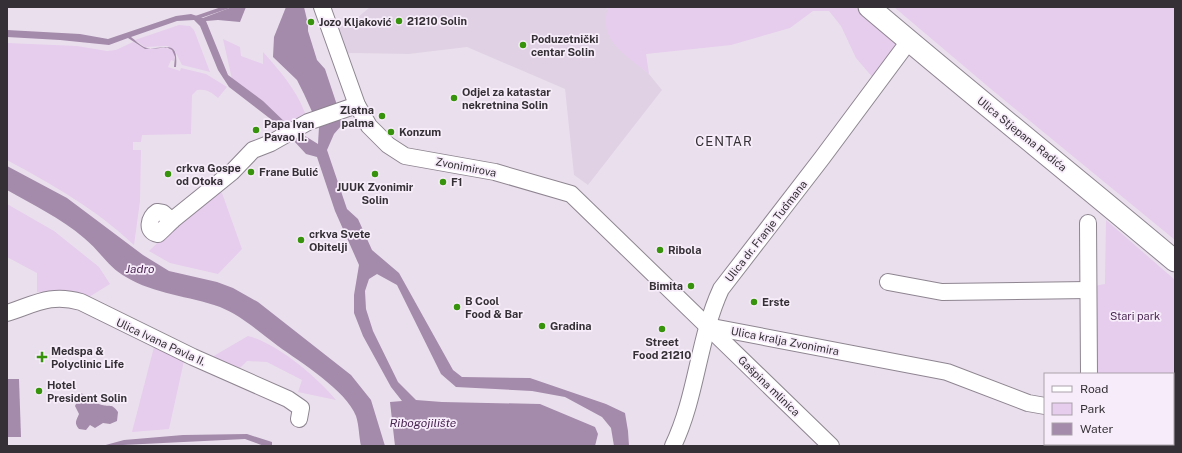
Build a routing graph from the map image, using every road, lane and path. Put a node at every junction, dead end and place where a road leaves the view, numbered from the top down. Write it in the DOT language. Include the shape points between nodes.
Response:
graph roads {
  1 [pos="322,7"];
  2 [pos="869,7"];
  3 [pos="909,41"];
  4 [pos="350,107"];
  5 [pos="172,221"];
  6 [pos="1088,223"];
  7 [pos="1175,261"];
  8 [pos="888,282"];
  9 [pos="1088,290"];
  10 [pos="7,313"];
  11 [pos="707,326"];
  12 [pos="1089,373"];
  13 [pos="1044,406"];
  14 [pos="299,419"];
  15 [pos="673,446"];
  16 [pos="830,446"];
  1 -- 4 [label="street"];
  2 -- 3 [label="main road, Ulica Stjepana Radića"];
  3 -- 7 [label="main road, Ulica Stjepana Radića"];
  3 -- 11 [label="street, Ulica dr. Franje Tuđmana" via="721,289"];
  4 -- 5 [label="street" via="308,122 253,150 232,172"];
  4 -- 11 [label="street, Zvonimirova" via="388,145 405,156 496,172 571,194"];
  6 -- 9 [label="street"];
  8 -- 9 [label="street" via="942,292"];
  9 -- 12 [label="street"];
  10 -- 14 [label="street, Ulica Ivana Pavla II." via="38,301 66,298 81,302 193,357 288,399 301,408"];
  11 -- 13 [label="street, Ulica kralja Zvonimira" via="947,372 1028,403"];
  11 -- 15 [label="street, Ulica dr. Franje Tuđmana" via="692,394"];
  11 -- 16 [label="street, Gašpina mlinica"];
}
